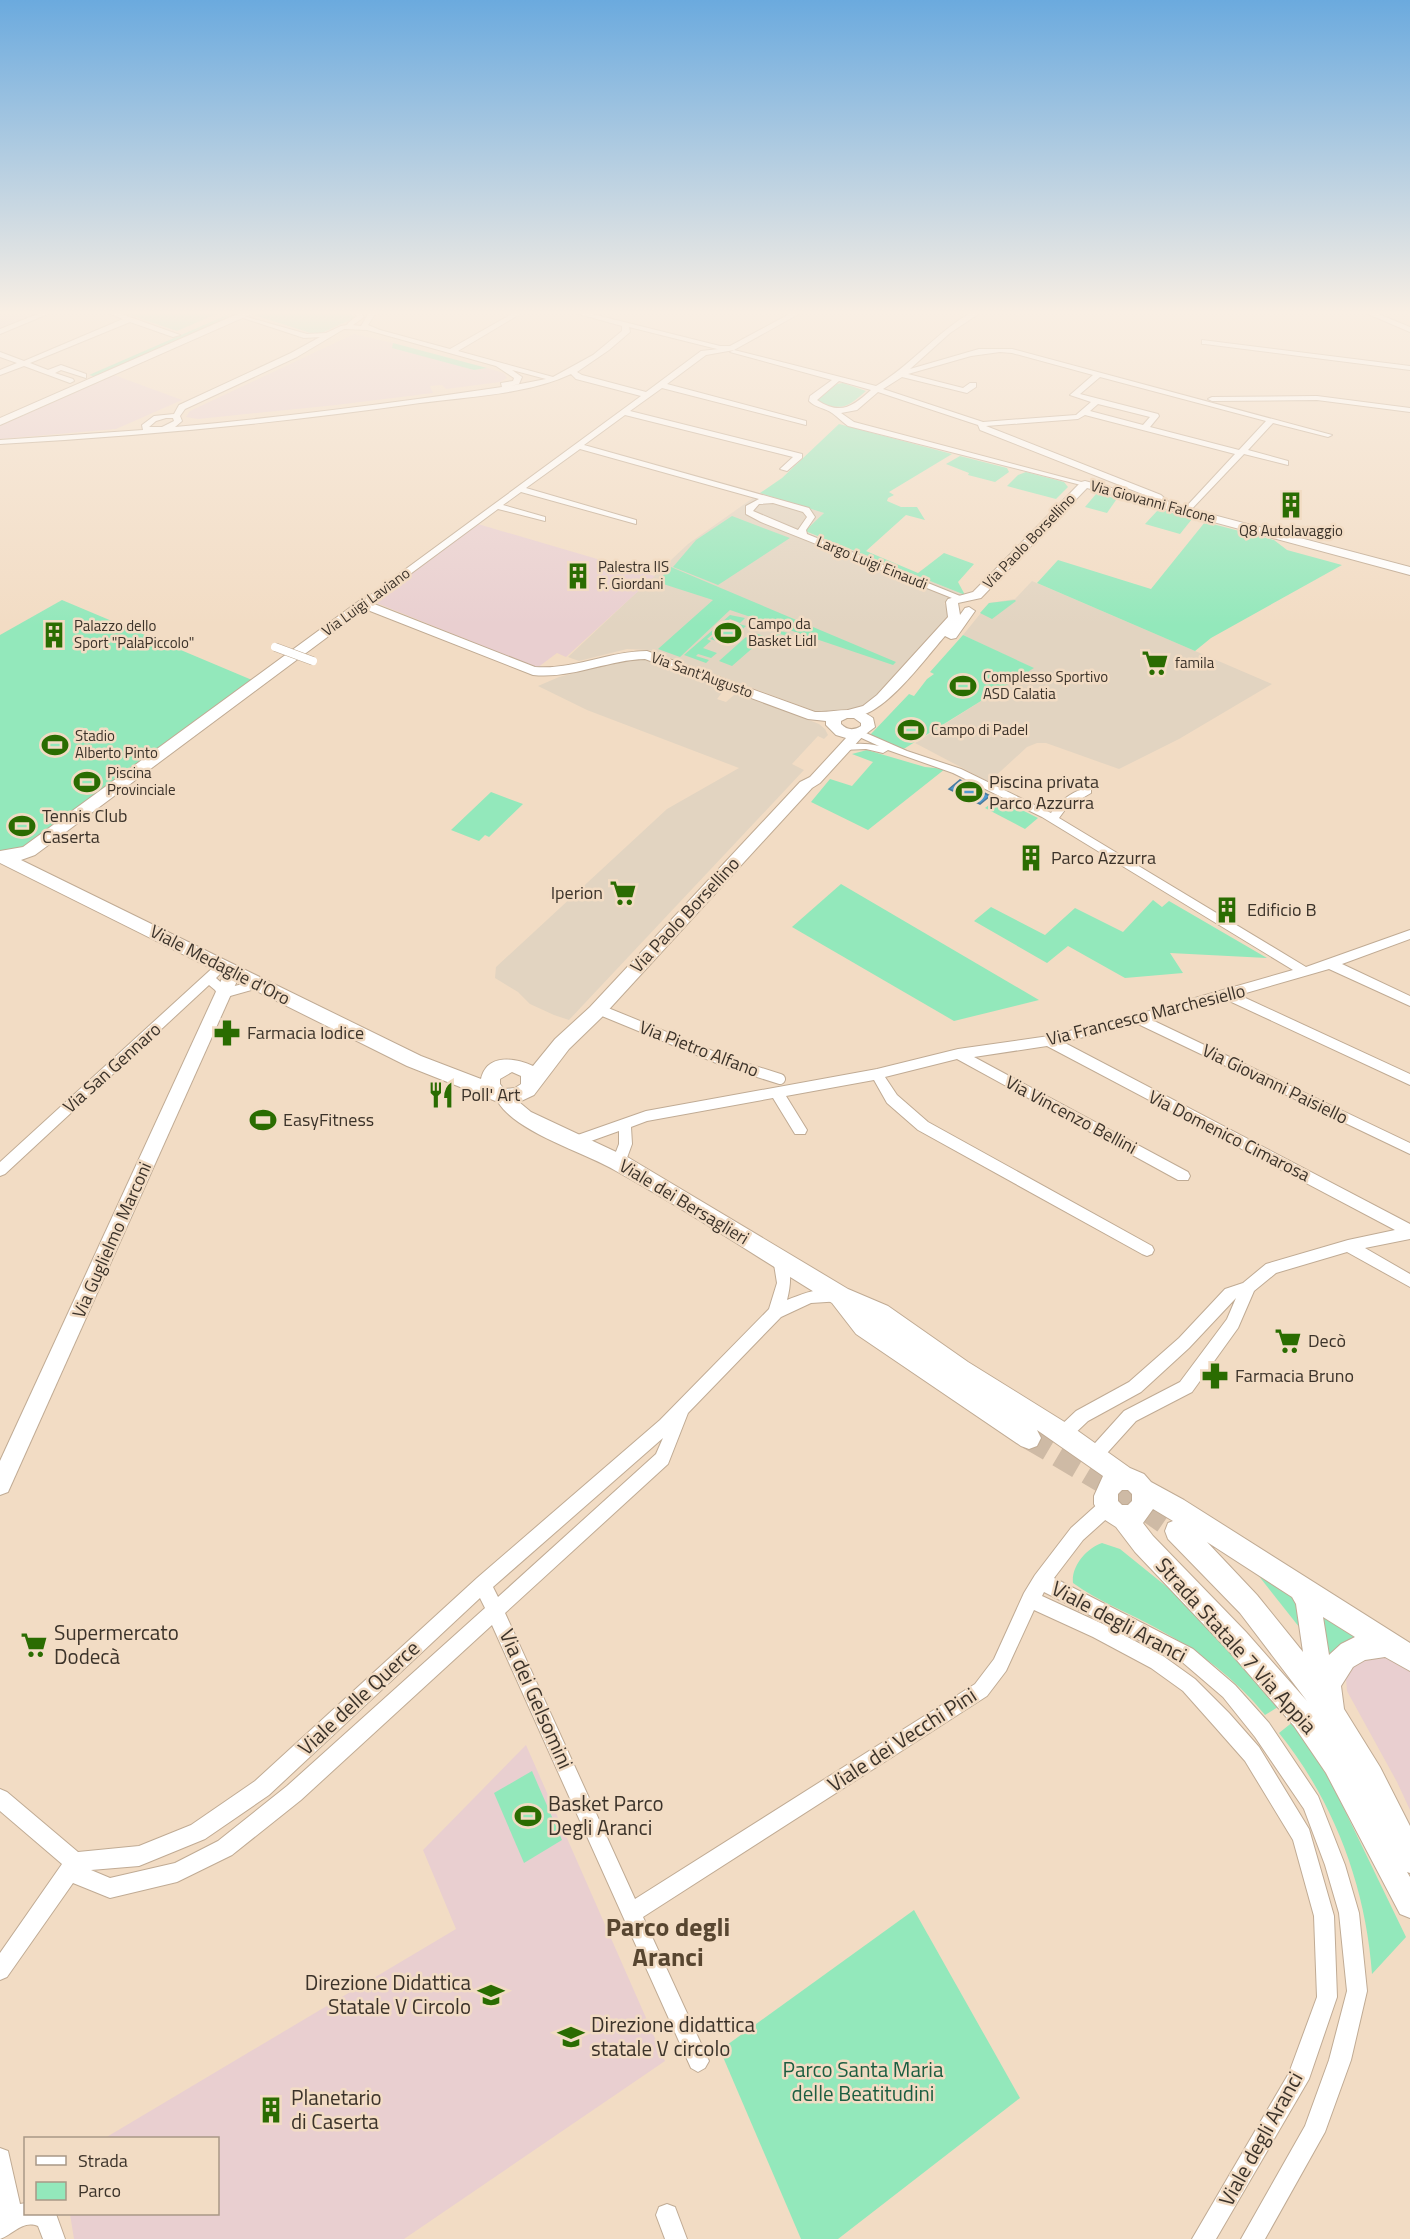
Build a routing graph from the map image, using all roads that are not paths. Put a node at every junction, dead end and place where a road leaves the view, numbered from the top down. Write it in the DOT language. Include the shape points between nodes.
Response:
graph roads {
  1 [pos="15,415"];
  2 [pos="178,415"];
  3 [pos="271,415"];
  4 [pos="314,415"];
  5 [pos="619,415"];
  6 [pos="638,415"];
  7 [pos="774,415"];
  8 [pos="839,415"];
  9 [pos="850,415"];
  10 [pos="958,415"];
  11 [pos="1080,415"];
  12 [pos="1097,415"];
  13 [pos="1150,415"];
  14 [pos="1254,415"];
  15 [pos="177,419"];
  16 [pos="1271,420"];
  17 [pos="0,423"];
  18 [pos="147,423"];
  19 [pos="803,423"];
  20 [pos="982,424"];
  21 [pos="1145,428"];
  22 [pos="157,430"];
  23 [pos="896,434"];
  24 [pos="1328,435"];
  25 [pos="0,441"];
  26 [pos="579,446"];
  27 [pos="1241,452"];
  28 [pos="1285,463"];
  29 [pos="784,469"];
  30 [pos="1088,485"];
  31 [pos="520,489"];
  32 [pos="757,499"];
  33 [pos="496,506"];
  34 [pos="1169,506"];
  35 [pos="1186,511"];
  36 [pos="542,519"];
  37 [pos="633,522"];
  38 [pos="804,530"];
  39 [pos="1410,571"];
  40 [pos="966,603"];
  41 [pos="364,604"];
  42 [pos="275,647"];
  43 [pos="313,661"];
  44 [pos="853,713"];
  45 [pos="837,723"];
  46 [pos="862,730"];
  47 [pos="845,748"];
  48 [pos="929,761"];
  49 [pos="806,784"];
  50 [pos="1087,791"];
  51 [pos="1052,819"];
  52 [pos="0,856"];
  53 [pos="28,860"];
  54 [pos="1410,934"];
  55 [pos="1330,964"];
  56 [pos="227,969"];
  57 [pos="1305,972"];
  58 [pos="208,979"];
  59 [pos="258,984"];
  60 [pos="223,994"];
  61 [pos="1228,995"];
  62 [pos="1410,1001"];
  63 [pos="605,1012"];
  64 [pos="1139,1019"];
  65 [pos="1048,1041"];
  66 [pos="958,1054"];
  67 [pos="441,1073"];
  68 [pos="877,1074"];
  69 [pos="1410,1080"];
  70 [pos="514,1086"];
  71 [pos="779,1091"];
  72 [pos="524,1117"];
  73 [pos="624,1125"];
  74 [pos="800,1130"];
  75 [pos="578,1141"];
  76 [pos="1410,1149"];
  77 [pos="619,1162"];
  78 [pos="0,1170"];
  79 [pos="1183,1176"];
  80 [pos="1410,1232"];
  81 [pos="1347,1246"];
  82 [pos="1147,1250"];
  83 [pos="780,1258"];
  84 [pos="1410,1281"];
  85 [pos="1248,1287"];
  86 [pos="840,1296"];
  87 [pos="776,1312"];
  88 [pos="1136,1387"];
  89 [pos="1158,1403"];
  90 [pos="683,1407"];
  91 [pos="1063,1434"];
  92 [pos="1029,1438"];
  93 [pos="1093,1457"];
  94 [pos="0,1485"];
  95 [pos="1134,1485"];
  96 [pos="1112,1506"];
  97 [pos="1177,1531"];
  98 [pos="1041,1581"];
  99 [pos="483,1584"];
  100 [pos="1301,1588"];
  101 [pos="1030,1599"];
  102 [pos="495,1610"];
  103 [pos="1388,1644"];
  104 [pos="1410,1658"];
  105 [pos="387,1673"];
  106 [pos="400,1696"];
  107 [pos="1330,1698"];
  108 [pos="280,1771"];
  109 [pos="294,1793"];
  110 [pos="0,1799"];
  111 [pos="1410,1859"];
  112 [pos="72,1867"];
  113 [pos="1410,1904"];
  114 [pos="633,1912"];
  115 [pos="0,1970"];
  116 [pos="698,2061"];
  117 [pos="0,2159"];
  118 [pos="39,2215"];
  119 [pos="667,2215"];
  120 [pos="12,2220"];
  121 [pos="54,2239"];
  122 [pos="676,2239"];
  123 [pos="1203,2239"];
  124 [pos="1252,2239"];
  1 -- 17 [label="street"];
  2 -- 15 [label="street"];
  3 -- 15 [label="street" via="199,423"];
  4 -- 22 [label="street"];
  5 -- 26 [label="street, Via Luigi Laviano"];
  6 -- 29 [label="street" via="799,456"];
  7 -- 19 [label="street"];
  8 -- 23 [label="street, Via Giovanni Falcone" via="851,423"];
  9 -- 23 [label="street, Via Giovanni Falcone"];
  10 -- 20 [label="street"];
  11 -- 20 [label="street"];
  12 -- 21 [label="street"];
  13 -- 21 [label="street" via="1155,417"];
  14 -- 16 [label="street"];
  15 -- 18 [label="street" via="159,417"];
  15 -- 22 [label="street" via="167,428"];
  16 -- 24 [label="street"];
  16 -- 27 [label="street"];
  18 -- 22 [label="street" via="145,428"];
  18 -- 25 [label="street"];
  20 -- 34 [label="street" via="983,428 1158,497"];
  21 -- 27 [label="street"];
  22 -- 25 [label="street"];
  23 -- 30 [label="street, Via Giovanni Falcone"];
  26 -- 31 [label="street, Via Luigi Laviano"];
  26 -- 32 [label="street"];
  27 -- 28 [label="street"];
  27 -- 35 [label="street"];
  30 -- 34 [label="street, Via Giovanni Falcone"];
  30 -- 40 [label="street, Via Paolo Borsellino"];
  31 -- 33 [label="street, Via Luigi Laviano"];
  31 -- 37 [label="street"];
  32 -- 38 [label="street, Largo Luigi Einaudi" via="749,512 776,524"];
  32 -- 38 [label="street" via="809,512 811,518"];
  33 -- 36 [label="street"];
  33 -- 41 [label="street, Via Luigi Laviano"];
  34 -- 35 [label="street, Via Giovanni Falcone"];
  35 -- 39 [label="street, Via Giovanni Falcone"];
  38 -- 40 [label="street, Largo Luigi Einaudi"];
  40 -- 44 [label="street, Via Paolo Borsellino" via="892,688 868,709"];
  40 -- 46 [label="street, Via Paolo Borsellino" via="965,619"];
  41 -- 45 [label="main road, Via Sant'Augusto" via="533,671 547,674 624,655 647,655"];
  41 -- 53 [label="main road, Via Luigi Laviano"];
  42 -- 43 [label="street, bridge"];
  44 -- 45 [label="main road"];
  44 -- 46 [label="main road" via="866,718"];
  45 -- 46 [label="main road, Via Sant'Augusto" via="847,733"];
  45 -- 49 [label="main road, Via Paolo Borsellino" via="839,739 807,777"];
  46 -- 47 [label="main road, Via Paolo Borsellino"];
  46 -- 48 [label="street" via="903,753"];
  47 -- 48 [label="street" via="877,748"];
  47 -- 49 [label="main road, Via Paolo Borsellino" via="815,780"];
  48 -- 51 [label="street"];
  49 -- 70 [label="main road, Via Paolo Borsellino" via="596,1012"];
  50 -- 51 [label="street" via="1064,805"];
  51 -- 57 [label="street" via="1159,889"];
  52 -- 53 [label="main road, Viale Medaglie d'Oro"];
  53 -- 56 [label="main road, Viale Medaglie d'Oro"];
  54 -- 55 [label="street, Via Francesco Marchesiello"];
  55 -- 57 [label="street, Via Francesco Marchesiello"];
  55 -- 62 [label="street"];
  56 -- 58 [label="street, Via San Gennaro"];
  56 -- 59 [label="main road, Viale Medaglie d'Oro"];
  56 -- 60 [label="street, Via Guglielmo Marconi"];
  57 -- 61 [label="street, Via Francesco Marchesiello"];
  58 -- 60 [label="street"];
  58 -- 78 [label="street, Via San Gennaro"];
  59 -- 60 [label="street"];
  59 -- 67 [label="main road, Viale Medaglie d'Oro"];
  60 -- 94 [label="street, Via Guglielmo Marconi"];
  61 -- 64 [label="street, Via Francesco Marchesiello"];
  61 -- 69 [label="street"];
  63 -- 71 [label="street, Via Pietro Alfano" via="729,1063"];
  64 -- 65 [label="street, Via Francesco Marchesiello"];
  64 -- 76 [label="street, Via Giovanni Paisiello"];
  65 -- 66 [label="street, Via Francesco Marchesiello"];
  65 -- 80 [label="street, Via Domenico Cimarosa"];
  66 -- 68 [label="street, Via Francesco Marchesiello"];
  66 -- 79 [label="street, Via Vincenzo Bellini"];
  67 -- 70 [label="main road, Viale Medaglie d'Oro"];
  67 -- 72 [label="main road, Viale Medaglie d'Oro"];
  68 -- 71 [label="street, Via Francesco Marchesiello"];
  68 -- 82 [label="street" via="892,1099 923,1126"];
  70 -- 72 [label="main road, Viale dei Bersaglieri" via="510,1105"];
  71 -- 73 [label="street, Via Francesco Marchesiello" via="646,1116"];
  71 -- 74 [label="street"];
  72 -- 75 [label="main road, Viale dei Bersaglieri"];
  73 -- 75 [label="street, Via Francesco Marchesiello"];
  73 -- 77 [label="street" via="625,1151"];
  75 -- 77 [label="main road, Viale dei Bersaglieri"];
  77 -- 83 [label="main road, Viale dei Bersaglieri"];
  80 -- 81 [label="street"];
  81 -- 84 [label="street"];
  81 -- 85 [label="street" via="1271,1268"];
  83 -- 86 [label="main road, Viale dei Bersaglieri"];
  83 -- 87 [label="street, Viale delle Querce" via="784,1283"];
  85 -- 88 [label="street" via="1230,1294"];
  85 -- 89 [label="street" via="1233,1323 1186,1387"];
  86 -- 87 [label="street, Viale delle Querce" via="810,1297"];
  86 -- 91 [label="main road, Viale dei Bersaglieri" via="880,1313"];
  86 -- 92 [label="main road, Viale dei Bersaglieri" via="864,1328"];
  87 -- 90 [label="street, Viale delle Querce"];
  88 -- 89 [label="street"];
  88 -- 91 [label="street" via="1082,1416"];
  89 -- 93 [label="street" via="1130,1416"];
  90 -- 99 [label="street, Viale delle Querce"];
  90 -- 102 [label="street, Viale delle Querce" via="662,1460"];
  91 -- 93 [label="main road"];
  91 -- 96 [label="main road, Strada Statale 7 Via Appia"];
  93 -- 95 [label="main road"];
  95 -- 96 [label="main road" via="1117,1480 1109,1485"];
  95 -- 96 [label="main road" via="1145,1498 1143,1508 1135,1516"];
  95 -- 100 [label="main road"];
  96 -- 98 [label="street, Viale dei Vecchi Pini" via="1077,1534"];
  96 -- 113 [label="main road, Strada Statale 7 Via Appia" via="1278,1688 1322,1743 1349,1786"];
  97 -- 107 [label="main road, Strada Statale 7 Via Appia" via="1208,1558"];
  98 -- 101 [label="street, Viale dei Vecchi Pini"];
  98 -- 124 [label="street, Viale degli Aranci" via="1187,1655 1229,1691 1263,1730 1311,1803 1335,1865 1350,1913 1357,1991 1340,2060 1314,2132"];
  99 -- 102 [label="street, Via dei Gelsomini"];
  99 -- 105 [label="street, Viale delle Querce"];
  100 -- 103 [label="main road"];
  100 -- 107 [label="main road"];
  101 -- 114 [label="street, Viale dei Vecchi Pini" via="1000,1665 981,1690"];
  101 -- 123 [label="street, Viale degli Aranci" via="1157,1662 1189,1685 1222,1720 1252,1754 1302,1836 1324,1916 1327,1997 1298,2079"];
  102 -- 106 [label="street, Viale delle Querce"];
  102 -- 114 [label="street, Via dei Gelsomini"];
  103 -- 104 [label="main road"];
  103 -- 107 [label="main road" via="1365,1646 1338,1662"];
  105 -- 106 [label="street"];
  105 -- 108 [label="street, Viale delle Querce"];
  106 -- 109 [label="street, Viale delle Querce"];
  107 -- 111 [label="main road, Strada Statale 7 Via Appia"];
  108 -- 109 [label="street"];
  108 -- 112 [label="street, Viale delle Querce" via="198,1832 140,1856"];
  109 -- 112 [label="street, Viale delle Querce" via="225,1848 177,1872 110,1888"];
  110 -- 112 [label="street, Viale delle Querce"];
  112 -- 115 [label="street"];
  114 -- 116 [label="street, Via dei Gelsomini"];
  117 -- 120 [label="street"];
  118 -- 121 [label="street" via="47,2218"];
  119 -- 122 [label="street"];
}
